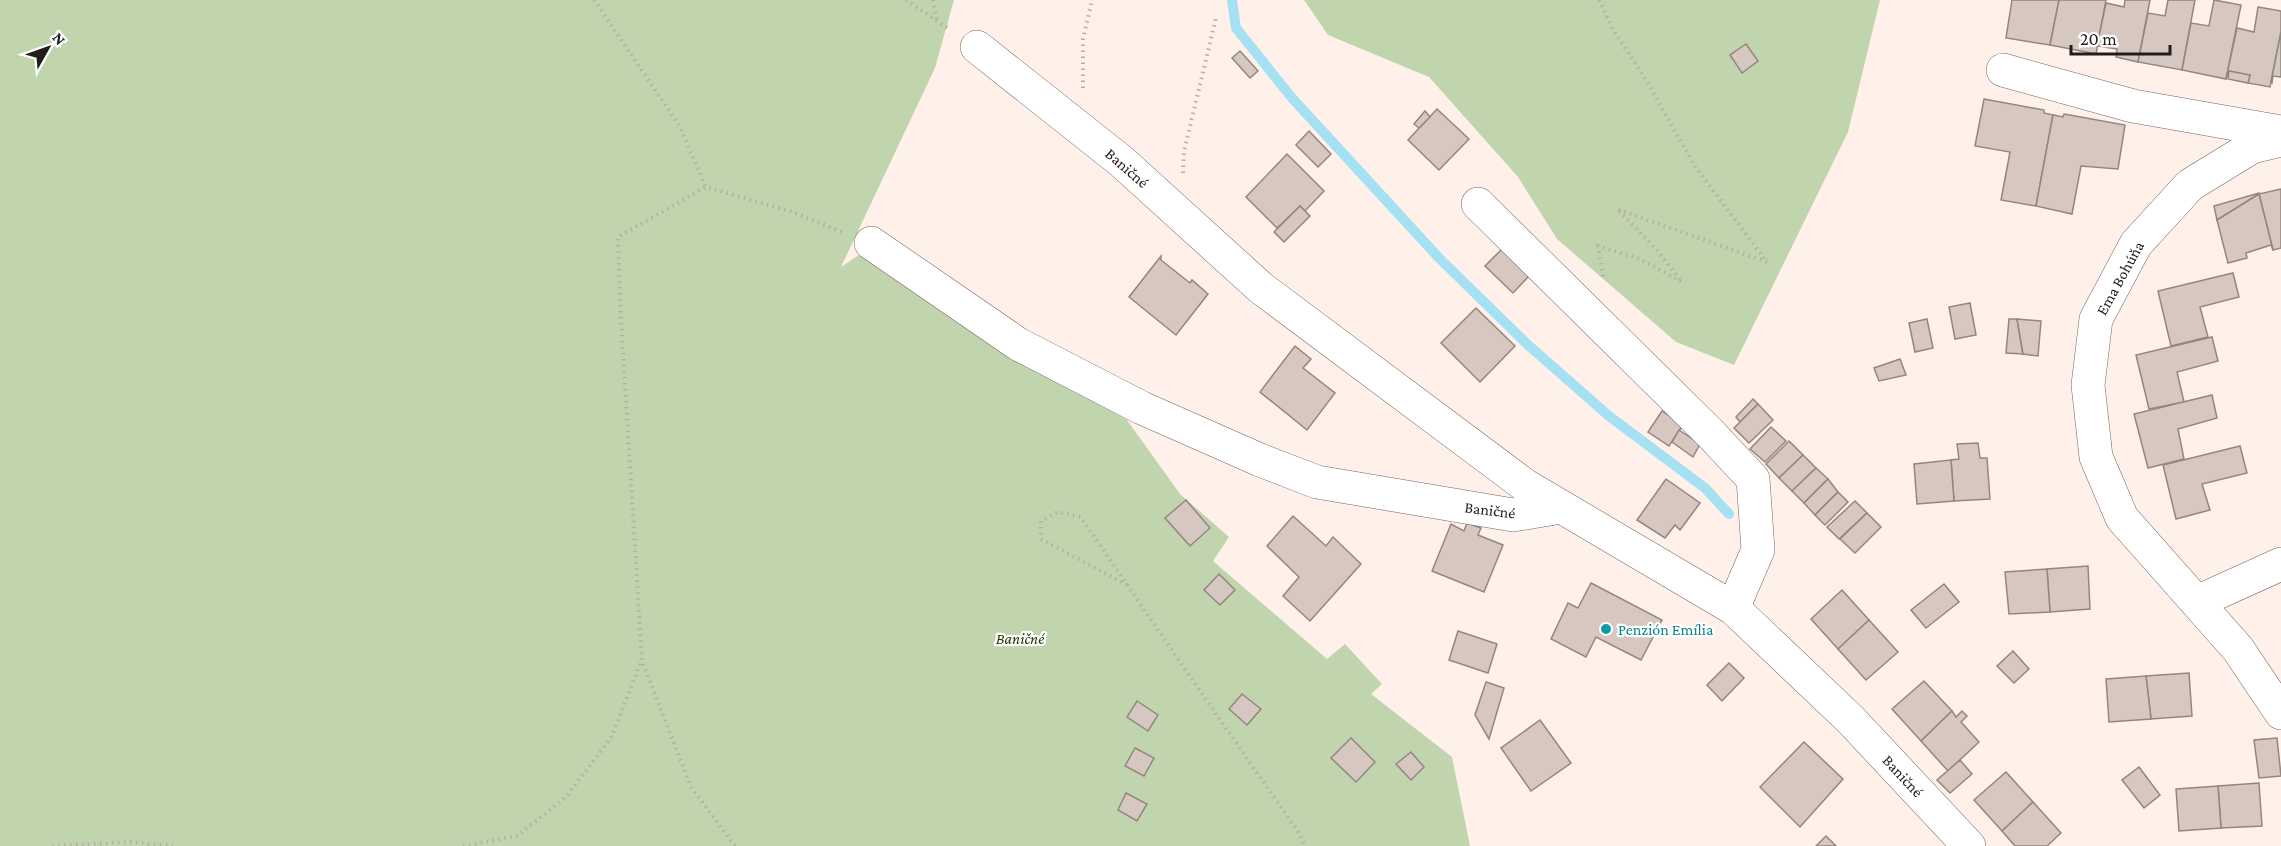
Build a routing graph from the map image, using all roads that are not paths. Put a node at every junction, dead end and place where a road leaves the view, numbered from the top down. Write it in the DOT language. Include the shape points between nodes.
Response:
graph roads {
  1 [pos="977,47"];
  2 [pos="2003,70"];
  3 [pos="2281,132"];
  4 [pos="2281,140"];
  5 [pos="1478,204"];
  6 [pos="871,243"];
  7 [pos="1561,507"];
  8 [pos="2281,564"];
  9 [pos="2197,602"];
  10 [pos="1733,608"];
  11 [pos="2281,713"];
  12 [pos="1969,846"];
  1 -- 7 [label="street, Baničné" via="1121,161 1261,288 1526,486"];
  2 -- 3 [label="street" via="2133,106"];
  4 -- 9 [label="street, Ema Bohúňa" via="2252,147 2190,185 2136,244 2096,319 2088,386 2096,457 2122,518"];
  5 -- 10 [label="street" via="1753,479 1758,550"];
  6 -- 7 [label="street, Baničné" via="1018,344 1142,408 1317,482 1513,516"];
  7 -- 10 [label="street, Baničné"];
  8 -- 9 [label="street"];
  9 -- 11 [label="street, Ema Bohúňa" via="2238,649"];
  10 -- 12 [label="street, Baničné" via="1850,719"];
}
